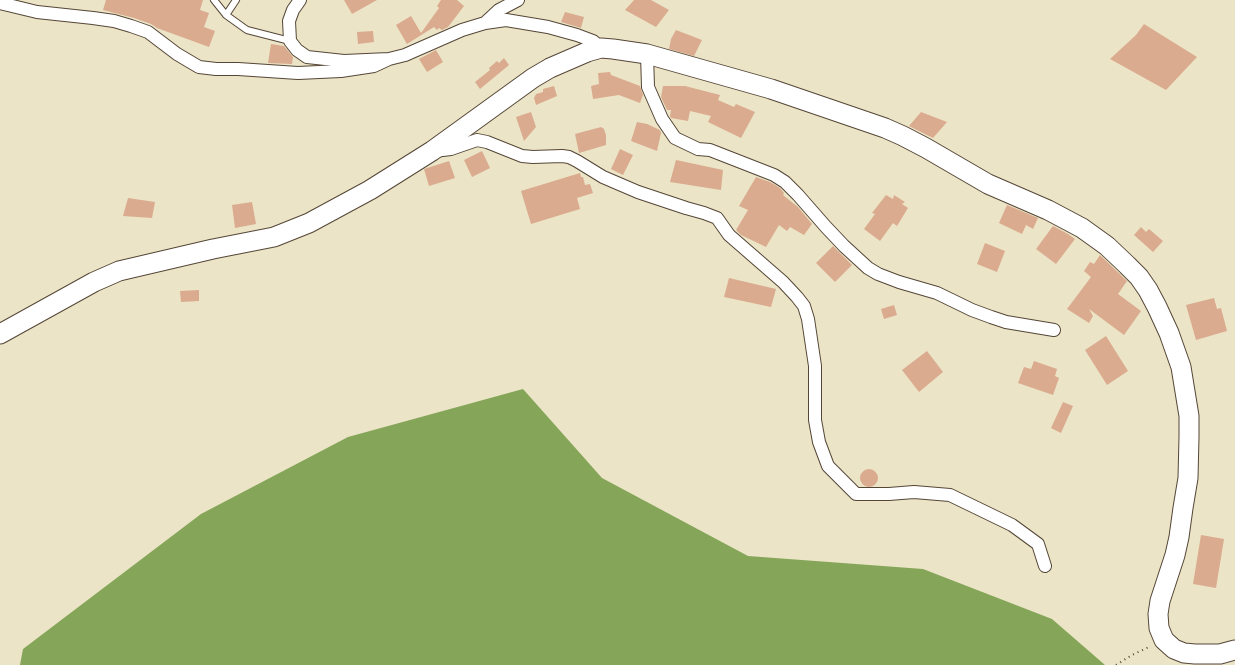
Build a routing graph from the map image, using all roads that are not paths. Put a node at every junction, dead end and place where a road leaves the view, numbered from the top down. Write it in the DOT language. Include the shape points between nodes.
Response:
graph roads {
  1 [pos="214,0"];
  2 [pos="236,0"];
  3 [pos="300,0"];
  4 [pos="518,0"];
  5 [pos="0,3"];
  6 [pos="226,15"];
  7 [pos="486,23"];
  8 [pos="290,41"];
  9 [pos="601,48"];
  10 [pos="647,54"];
  11 [pos="389,59"];
  12 [pos="432,151"];
  13 [pos="1054,330"];
  14 [pos="0,334"];
  15 [pos="1045,566"];
  16 [pos="1235,650"];
  1 -- 6 [label="lane"];
  2 -- 6 [label="lane"];
  3 -- 8 [label="street" via="289,21"];
  4 -- 7 [label="street" via="499,10"];
  5 -- 11 [label="street" via="37,12 132,26 148,32 199,67 332,72 374,66"];
  6 -- 8 [label="lane" via="247,30"];
  7 -- 9 [label="street" via="506,20 548,27 578,35"];
  7 -- 11 [label="street"];
  8 -- 11 [label="street" via="307,57 344,61"];
  9 -- 10 [label="main road"];
  9 -- 12 [label="main road" via="533,78"];
  10 -- 13 [label="street" via="648,87 662,119 675,138 698,150 710,150 785,182 844,246 878,274 938,293 1006,322"];
  10 -- 16 [label="main road" via="771,89 885,128 988,184 1082,228 1128,265 1139,278 1169,333 1181,367 1188,416 1188,478 1175,555 1160,600 1159,628 1164,640 1184,653 1220,654"];
  12 -- 14 [label="main road" via="309,223 274,237 119,271"];
  12 -- 15 [label="street" via="451,149 477,140 522,156 562,156 577,160 603,177 638,192 717,218 729,235 783,282 804,306 815,366 815,420 828,466 856,494 914,492 950,495 1012,525 1038,544"];
}
